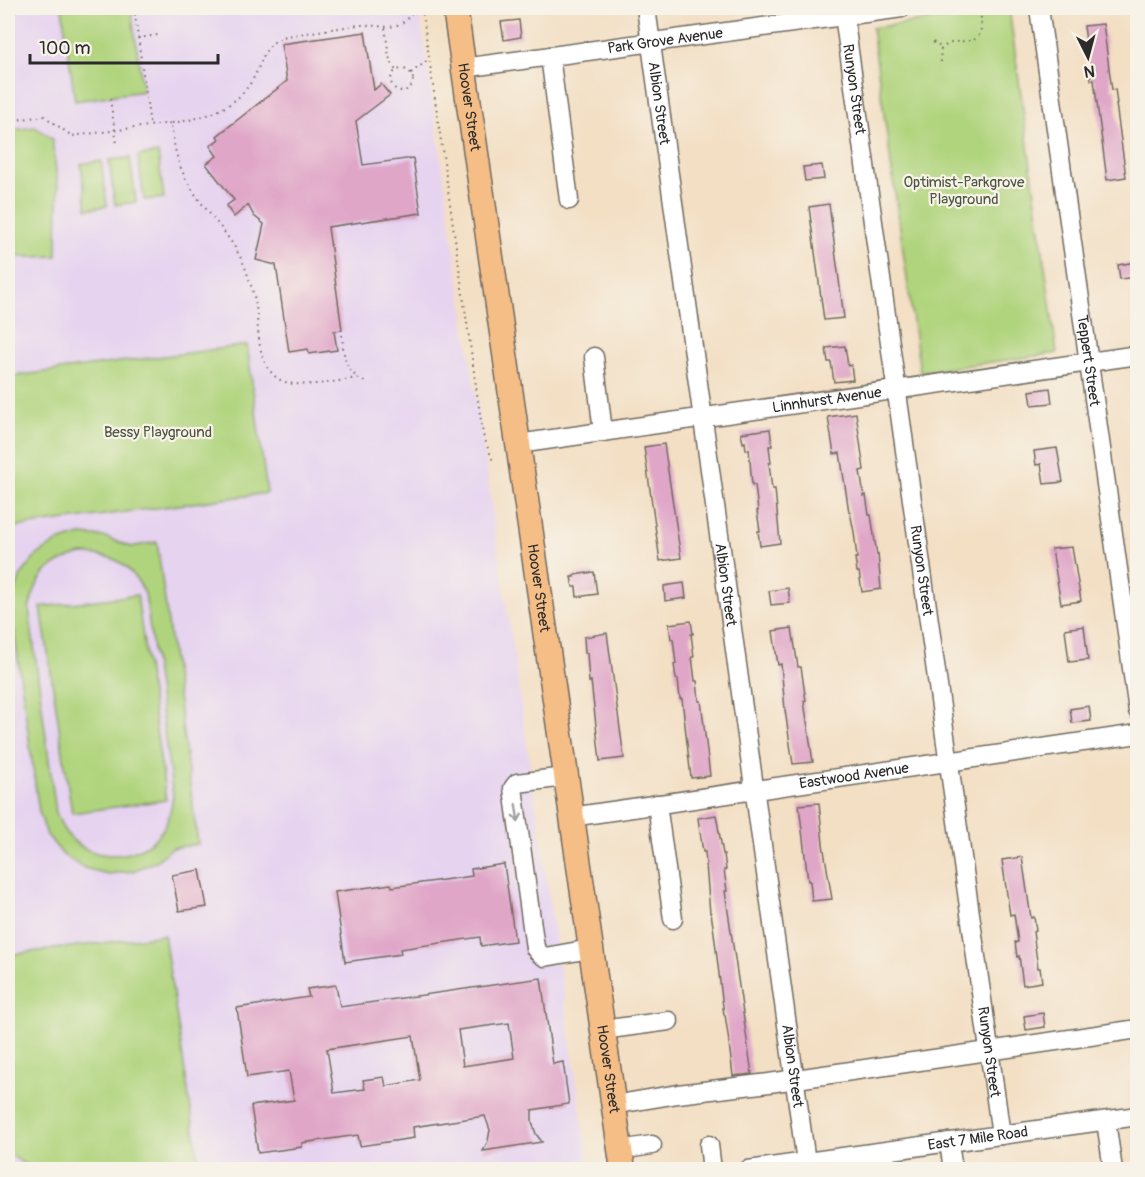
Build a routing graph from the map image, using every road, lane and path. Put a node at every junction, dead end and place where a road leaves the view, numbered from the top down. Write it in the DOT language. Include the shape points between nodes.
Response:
graph roads {
  1 [pos="134,8"];
  2 [pos="414,8"];
  3 [pos="422,8"];
  4 [pos="455,8"];
  5 [pos="646,8"];
  6 [pos="902,8"];
  7 [pos="1039,8"];
  8 [pos="843,11"];
  9 [pos="980,11"];
  10 [pos="385,28"];
  11 [pos="158,35"];
  12 [pos="138,38"];
  13 [pos="651,42"];
  14 [pos="933,42"];
  15 [pos="942,48"];
  16 [pos="550,56"];
  17 [pos="429,59"];
  18 [pos="941,62"];
  19 [pos="463,68"];
  20 [pos="396,71"];
  21 [pos="411,73"];
  22 [pos="110,99"];
  23 [pos="8,121"];
  24 [pos="171,123"];
  25 [pos="150,125"];
  26 [pos="115,130"];
  27 [pos="117,144"];
  28 [pos="569,200"];
  29 [pos="342,335"];
  30 [pos="1137,355"];
  31 [pos="594,357"];
  32 [pos="1089,362"];
  33 [pos="357,378"];
  34 [pos="366,383"];
  35 [pos="896,390"];
  36 [pos="703,418"];
  37 [pos="603,432"];
  38 [pos="518,444"];
  39 [pos="493,461"];
  40 [pos="1137,711"];
  41 [pos="1137,734"];
  42 [pos="948,762"];
  43 [pos="565,777"];
  44 [pos="755,790"];
  45 [pos="657,804"];
  46 [pos="571,817"];
  47 [pos="673,919"];
  48 [pos="590,949"];
  49 [pos="669,1021"];
  50 [pos="1137,1029"];
  51 [pos="602,1030"];
  52 [pos="989,1050"];
  53 [pos="795,1079"];
  54 [pos="613,1105"];
  55 [pos="1137,1116"];
  56 [pos="1106,1121"];
  57 [pos="1001,1135"];
  58 [pos="949,1142"];
  59 [pos="652,1145"];
  60 [pos="709,1145"];
  61 [pos="621,1160"];
  62 [pos="796,1165"];
  63 [pos="712,1170"];
  64 [pos="748,1170"];
  65 [pos="953,1170"];
  66 [pos="1113,1170"];
  1 -- 12 [label="path"];
  2 -- 10 [label="path" via="404,22"];
  3 -- 17 [label="path"];
  4 -- 19 [label="main road, Hoover Street"];
  5 -- 13 [label="street, Albion Street"];
  6 -- 8 [label="street, Park Grove Avenue"];
  7 -- 32 [label="street, Teppert Street"];
  8 -- 13 [label="street, Park Grove Avenue"];
  8 -- 35 [label="street, Runyon Street"];
  9 -- 15 [label="path" via="980,36"];
  10 -- 20 [label="path" via="389,57"];
  10 -- 24 [label="path" via="358,25 279,38 266,50 253,79 236,99 210,115"];
  11 -- 12 [label="path"];
  12 -- 25 [label="path"];
  13 -- 16 [label="street, Park Grove Avenue"];
  13 -- 36 [label="street, Albion Street"];
  14 -- 15 [label="path"];
  15 -- 18 [label="path"];
  16 -- 19 [label="street, Park Grove Avenue"];
  16 -- 28 [label="street"];
  17 -- 21 [label="path"];
  17 -- 39 [label="path" via="483,435"];
  19 -- 38 [label="main road, Hoover Street"];
  20 -- 21 [label="path" via="401,68"];
  20 -- 21 [label="path" via="391,81 401,91 413,84"];
  22 -- 26 [label="path"];
  23 -- 26 [label="path" via="44,116 72,136"];
  24 -- 25 [label="path"];
  24 -- 33 [label="path" via="184,174 240,255 252,289 261,349 270,372 288,384 300,385"];
  25 -- 26 [label="path"];
  26 -- 27 [label="path"];
  29 -- 33 [label="path" via="345,363"];
  30 -- 32 [label="street, Linnhurst Avenue"];
  31 -- 37 [label="street"];
  32 -- 35 [label="street, Linnhurst Avenue"];
  32 -- 40 [label="street, Teppert Street"];
  33 -- 34 [label="path"];
  35 -- 36 [label="street, Linnhurst Avenue"];
  35 -- 42 [label="street, Runyon Street"];
  36 -- 37 [label="street, Linnhurst Avenue"];
  36 -- 44 [label="street, Albion Street"];
  37 -- 38 [label="street, Linnhurst Avenue"];
  38 -- 43 [label="main road, Hoover Street"];
  41 -- 42 [label="street, Eastwood Avenue"];
  42 -- 44 [label="street, Eastwood Avenue"];
  42 -- 52 [label="street, Runyon Street"];
  43 -- 46 [label="main road, Hoover Street"];
  43 -- 48 [label="street, one-way" via="517,783 513,788 536,948 545,957"];
  44 -- 45 [label="street, Eastwood Avenue"];
  44 -- 53 [label="street, Albion Street"];
  45 -- 46 [label="street, Eastwood Avenue"];
  45 -- 47 [label="street"];
  46 -- 48 [label="main road, Hoover Street"];
  48 -- 51 [label="main road, Hoover Street"];
  49 -- 51 [label="street"];
  50 -- 52 [label="street"];
  51 -- 54 [label="main road, Hoover Street"];
  52 -- 53 [label="street"];
  52 -- 57 [label="street, Runyon Street"];
  53 -- 54 [label="street"];
  53 -- 62 [label="street, Albion Street"];
  54 -- 61 [label="main road, Hoover Street"];
  55 -- 56 [label="street, East 7 Mile Road"];
  56 -- 57 [label="street, East 7 Mile Road"];
  56 -- 66 [label="street"];
  57 -- 58 [label="street, East 7 Mile Road"];
  58 -- 62 [label="street, East 7 Mile Road"];
  58 -- 65 [label="street"];
  59 -- 61 [label="street"];
  60 -- 63 [label="street"];
  62 -- 64 [label="street, East 7 Mile Road"];
}
